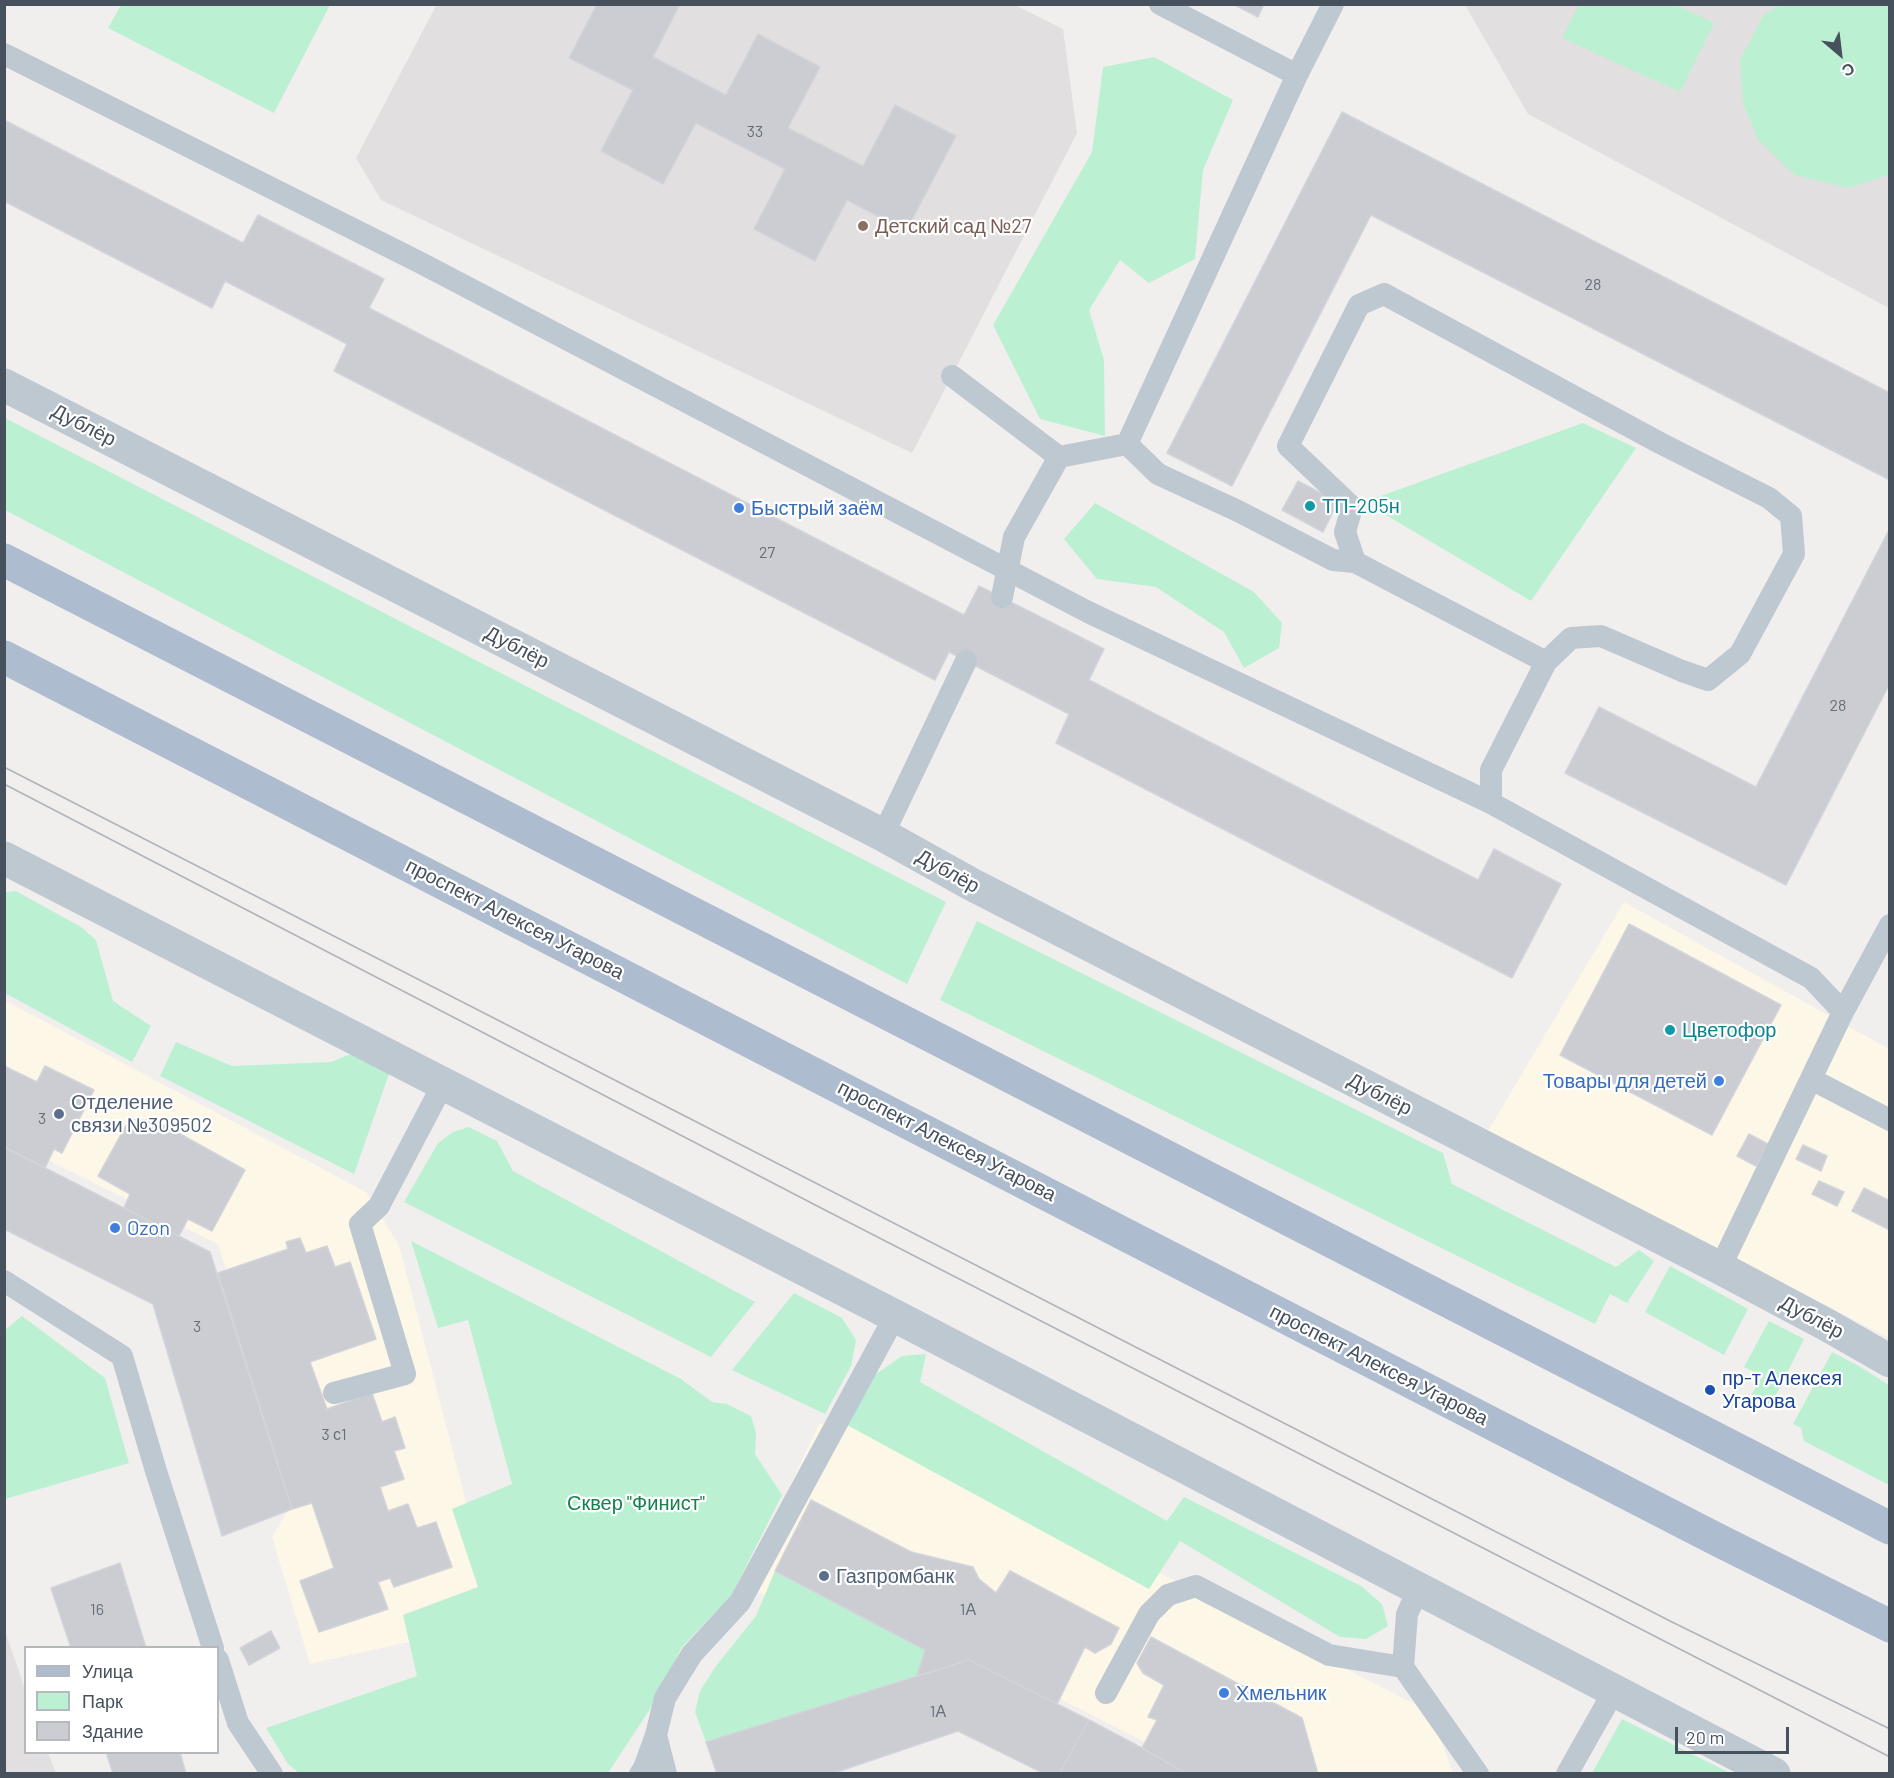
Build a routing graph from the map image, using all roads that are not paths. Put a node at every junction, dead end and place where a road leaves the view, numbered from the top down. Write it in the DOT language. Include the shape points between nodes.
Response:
graph roads {
  1 [pos="1160,4"];
  2 [pos="1333,4"];
  3 [pos="4,54"];
  4 [pos="1297,75"];
  5 [pos="952,376"];
  6 [pos="4,385"];
  7 [pos="1127,444"];
  8 [pos="1059,457"];
  9 [pos="4,553"];
  10 [pos="1355,562"];
  11 [pos="17,567"];
  12 [pos="1009,571"];
  13 [pos="1002,597"];
  14 [pos="4,657"];
  15 [pos="966,661"];
  16 [pos="1546,662"];
  17 [pos="1491,803"];
  18 [pos="883,835"];
  19 [pos="4,858"];
  20 [pos="1890,925"];
  21 [pos="1843,1012"];
  22 [pos="1811,1079"];
  23 [pos="443,1084"];
  24 [pos="1890,1120"];
  25 [pos="1720,1268"];
  26 [pos="4,1281"];
  27 [pos="895,1316"];
  28 [pos="1890,1361"];
  29 [pos="334,1394"];
  30 [pos="1890,1528"];
  31 [pos="1419,1588"];
  32 [pos="1890,1626"];
  33 [pos="213,1646"];
  34 [pos="219,1663"];
  35 [pos="1403,1667"];
  36 [pos="1615,1689"];
  37 [pos="1106,1693"];
  38 [pos="656,1735"];
  39 [pos="272,1773"];
  40 [pos="640,1773"];
  41 [pos="666,1773"];
  42 [pos="1478,1773"];
  43 [pos="1567,1773"];
  44 [pos="1774,1773"];
  1 -- 4 [label="lane"];
  2 -- 4 [label="lane"];
  3 -- 12 [label="lane" via="419,262"];
  4 -- 7 [label="lane"];
  5 -- 8 [label="lane"];
  6 -- 18 [label="street, Дублёр"];
  7 -- 8 [label="lane"];
  7 -- 10 [label="lane" via="1158,474 1333,560"];
  8 -- 12 [label="lane" via="1014,537"];
  9 -- 11 [label="street"];
  10 -- 16 [label="lane"];
  10 -- 16 [label="lane" via="1346,532 1352,507 1288,446 1359,305 1384,294 1769,498 1791,516 1794,554 1740,654 1708,680 1601,636 1571,638"];
  11 -- 30 [label="main road"];
  12 -- 13 [label="lane"];
  12 -- 17 [label="lane"];
  14 -- 32 [label="main road, проспект Алексея Угарова"];
  15 -- 18 [label="lane"];
  16 -- 17 [label="lane" via="1491,770"];
  17 -- 21 [label="lane" via="1811,978"];
  18 -- 25 [label="street, Дублёр" via="970,884"];
  19 -- 23 [label="street"];
  20 -- 21 [label="lane"];
  21 -- 22 [label="lane"];
  22 -- 24 [label="lane"];
  22 -- 25 [label="lane"];
  23 -- 27 [label="street"];
  23 -- 29 [label="lane" via="379,1206 360,1224 405,1374"];
  25 -- 28 [label="street, Дублёр"];
  26 -- 33 [label="lane" via="122,1356"];
  27 -- 31 [label="street"];
  27 -- 38 [label="lane" via="740,1602 692,1654 665,1698"];
  31 -- 35 [label="lane" via="1407,1614"];
  31 -- 36 [label="street"];
  34 -- 39 [label="lane" via="238,1723"];
  35 -- 37 [label="lane" via="1329,1655 1196,1586 1168,1595 1149,1614"];
  35 -- 42 [label="lane"];
  36 -- 43 [label="lane"];
  36 -- 44 [label="street"];
  38 -- 40 [label="lane"];
  38 -- 41 [label="lane"];
}
